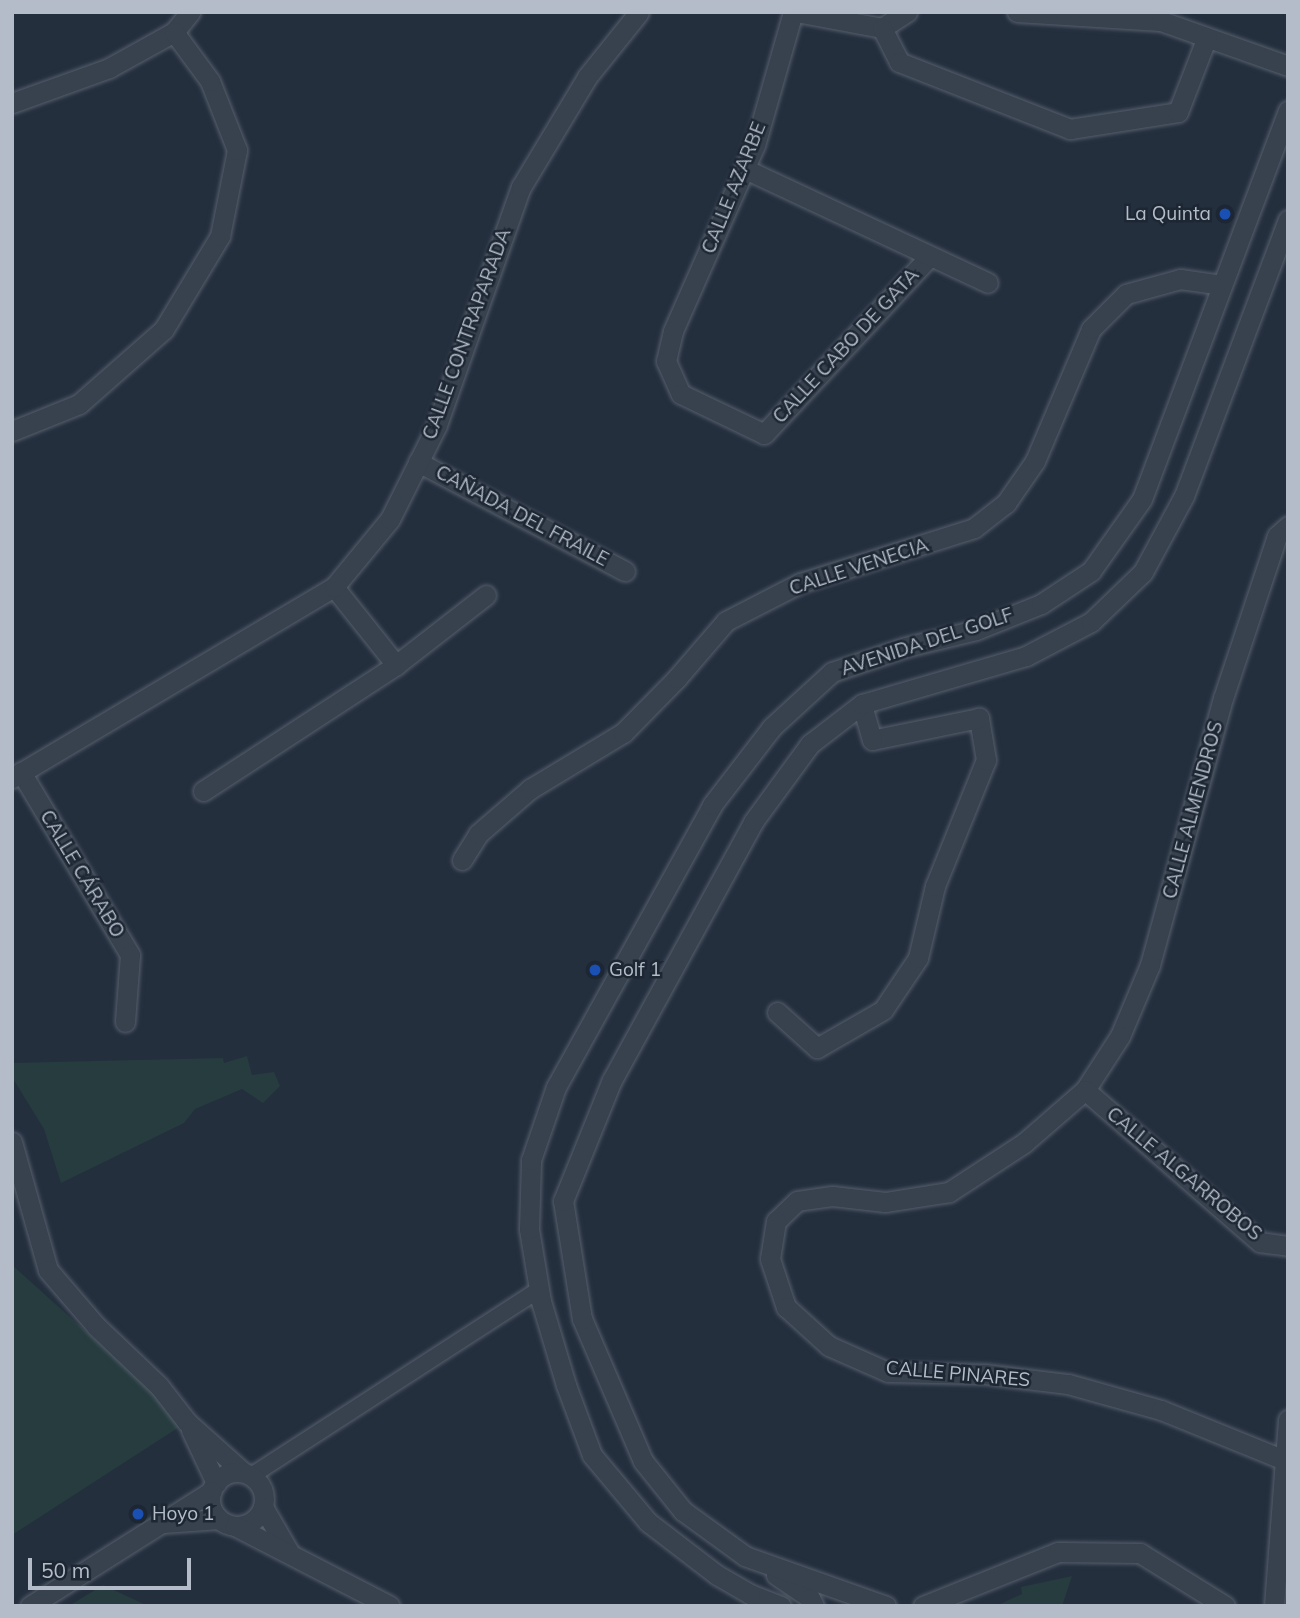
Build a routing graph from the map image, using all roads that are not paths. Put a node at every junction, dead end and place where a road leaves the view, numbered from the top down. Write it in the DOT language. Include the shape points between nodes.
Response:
graph roads {
  1 [pos="190,12"];
  2 [pos="639,12"];
  3 [pos="794,12"];
  4 [pos="907,12"];
  5 [pos="1017,12"];
  6 [pos="882,28"];
  7 [pos="174,32"];
  8 [pos="1207,37"];
  9 [pos="1288,66"];
  10 [pos="12,103"];
  11 [pos="1288,110"];
  12 [pos="745,169"];
  13 [pos="1288,220"];
  14 [pos="930,256"];
  15 [pos="988,283"];
  16 [pos="1222,285"];
  17 [pos="666,361"];
  18 [pos="12,431"];
  19 [pos="418,462"];
  20 [pos="1288,526"];
  21 [pos="625,571"];
  22 [pos="334,587"];
  23 [pos="486,595"];
  24 [pos="396,665"];
  25 [pos="862,704"];
  26 [pos="17,775"];
  27 [pos="203,791"];
  28 [pos="462,860"];
  29 [pos="777,1012"];
  30 [pos="125,1022"];
  31 [pos="1085,1090"];
  32 [pos="12,1142"];
  33 [pos="1288,1246"];
  34 [pos="538,1290"];
  35 [pos="1288,1420"];
  36 [pos="187,1422"];
  37 [pos="1286,1459"];
  38 [pos="247,1474"];
  39 [pos="214,1487"];
  40 [pos="263,1507"];
  41 [pos="227,1522"];
  42 [pos="162,1523"];
  43 [pos="289,1552"];
  44 [pos="746,1556"];
  45 [pos="750,1594"];
  46 [pos="959,1597"];
  47 [pos="30,1606"];
  48 [pos="390,1606"];
  49 [pos="767,1606"];
  50 [pos="781,1606"];
  51 [pos="814,1606"];
  52 [pos="844,1606"];
  53 [pos="849,1606"];
  54 [pos="886,1606"];
  55 [pos="923,1606"];
  56 [pos="1225,1606"];
  57 [pos="1274,1606"];
  1 -- 7 [label="street"];
  2 -- 19 [label="street, CALLE CONTRAPARADA" via="587,78 521,187 437,425"];
  3 -- 6 [label="street"];
  3 -- 12 [label="street, CALLE AZARBE"];
  4 -- 6 [label="street"];
  5 -- 8 [label="street" via="1161,21"];
  6 -- 8 [label="street" via="898,62 1070,129 1178,112"];
  7 -- 10 [label="street" via="109,68"];
  7 -- 18 [label="street" via="210,81 237,150 220,236 164,329 79,404"];
  8 -- 9 [label="street"];
  11 -- 16 [label="street, AVENIDA DEL GOLF"];
  12 -- 14 [label="street"];
  12 -- 17 [label="street, CALLE AZARBE" via="673,331"];
  13 -- 25 [label="street, AVENIDA DEL GOLF" via="1184,496 1143,572 1091,622 1026,656"];
  14 -- 15 [label="street"];
  14 -- 17 [label="street, CALLE CABO DE GATA" via="764,435 681,394"];
  16 -- 28 [label="street, CALLE VENECIA" via="1180,279 1126,294 1091,329 1035,461 1006,503 974,528 800,583 726,621 623,733 530,789 478,834"];
  16 -- 34 [label="street, AVENIDA DEL GOLF" via="1142,499 1091,571 1041,604 976,630 832,672 772,727 712,805 556,1087 531,1160 529,1229"];
  19 -- 21 [label="street, CAÑADA DEL FRAILE"];
  19 -- 22 [label="street, CALLE CONTRAPARADA" via="390,519"];
  20 -- 31 [label="street, CALLE ALMENDROS" via="1276,536 1223,698 1150,965 1120,1036"];
  22 -- 24 [label="street"];
  22 -- 26 [label="street, CALLE CONTRAPARADA"];
  23 -- 24 [label="street"];
  24 -- 27 [label="street"];
  25 -- 29 [label="street" via="872,740 979,718 986,760 935,886 918,958 883,1010 817,1048"];
  25 -- 44 [label="street, AVENIDA DEL GOLF" via="810,744 753,822 612,1080 563,1201 582,1319 643,1461 683,1511"];
  26 -- 30 [label="street, CALLE CÁRABO" via="130,955"];
  31 -- 33 [label="street, CALLE ALGARROBOS" via="1260,1242"];
  31 -- 37 [label="street, CALLE PINARES" via="1024,1143 949,1192 885,1202 832,1196 797,1201 776,1221 770,1259 786,1307 829,1346 888,1372 985,1374 1068,1384 1161,1410"];
  32 -- 36 [label="street" via="48,1270 96,1326 159,1386"];
  34 -- 38 [label="street"];
  34 -- 45 [label="street, AVENIDA DEL GOLF" via="592,1455 648,1522 717,1575"];
  35 -- 37 [label="street"];
  36 -- 38 [label="street"];
  36 -- 39 [label="street"];
  37 -- 57 [label="street"];
  38 -- 39 [label="street" via="228,1474"];
  38 -- 40 [label="street" via="262,1489"];
  39 -- 41 [label="street" via="211,1506"];
  39 -- 42 [label="street"];
  40 -- 41 [label="street" via="252,1521"];
  40 -- 43 [label="street"];
  41 -- 42 [label="street"];
  41 -- 43 [label="street"];
  42 -- 47 [label="street"];
  43 -- 48 [label="street"];
  44 -- 51 [label="street" via="810,1598"];
  44 -- 54 [label="street, AVENIDA DEL GOLF"];
  45 -- 49 [label="street"];
  45 -- 50 [label="street, AVENIDA DEL GOLF"];
  46 -- 55 [label="street"];
  46 -- 56 [label="street" via="1058,1552 1140,1553"];
  52 -- 53 [label="street"];
}
